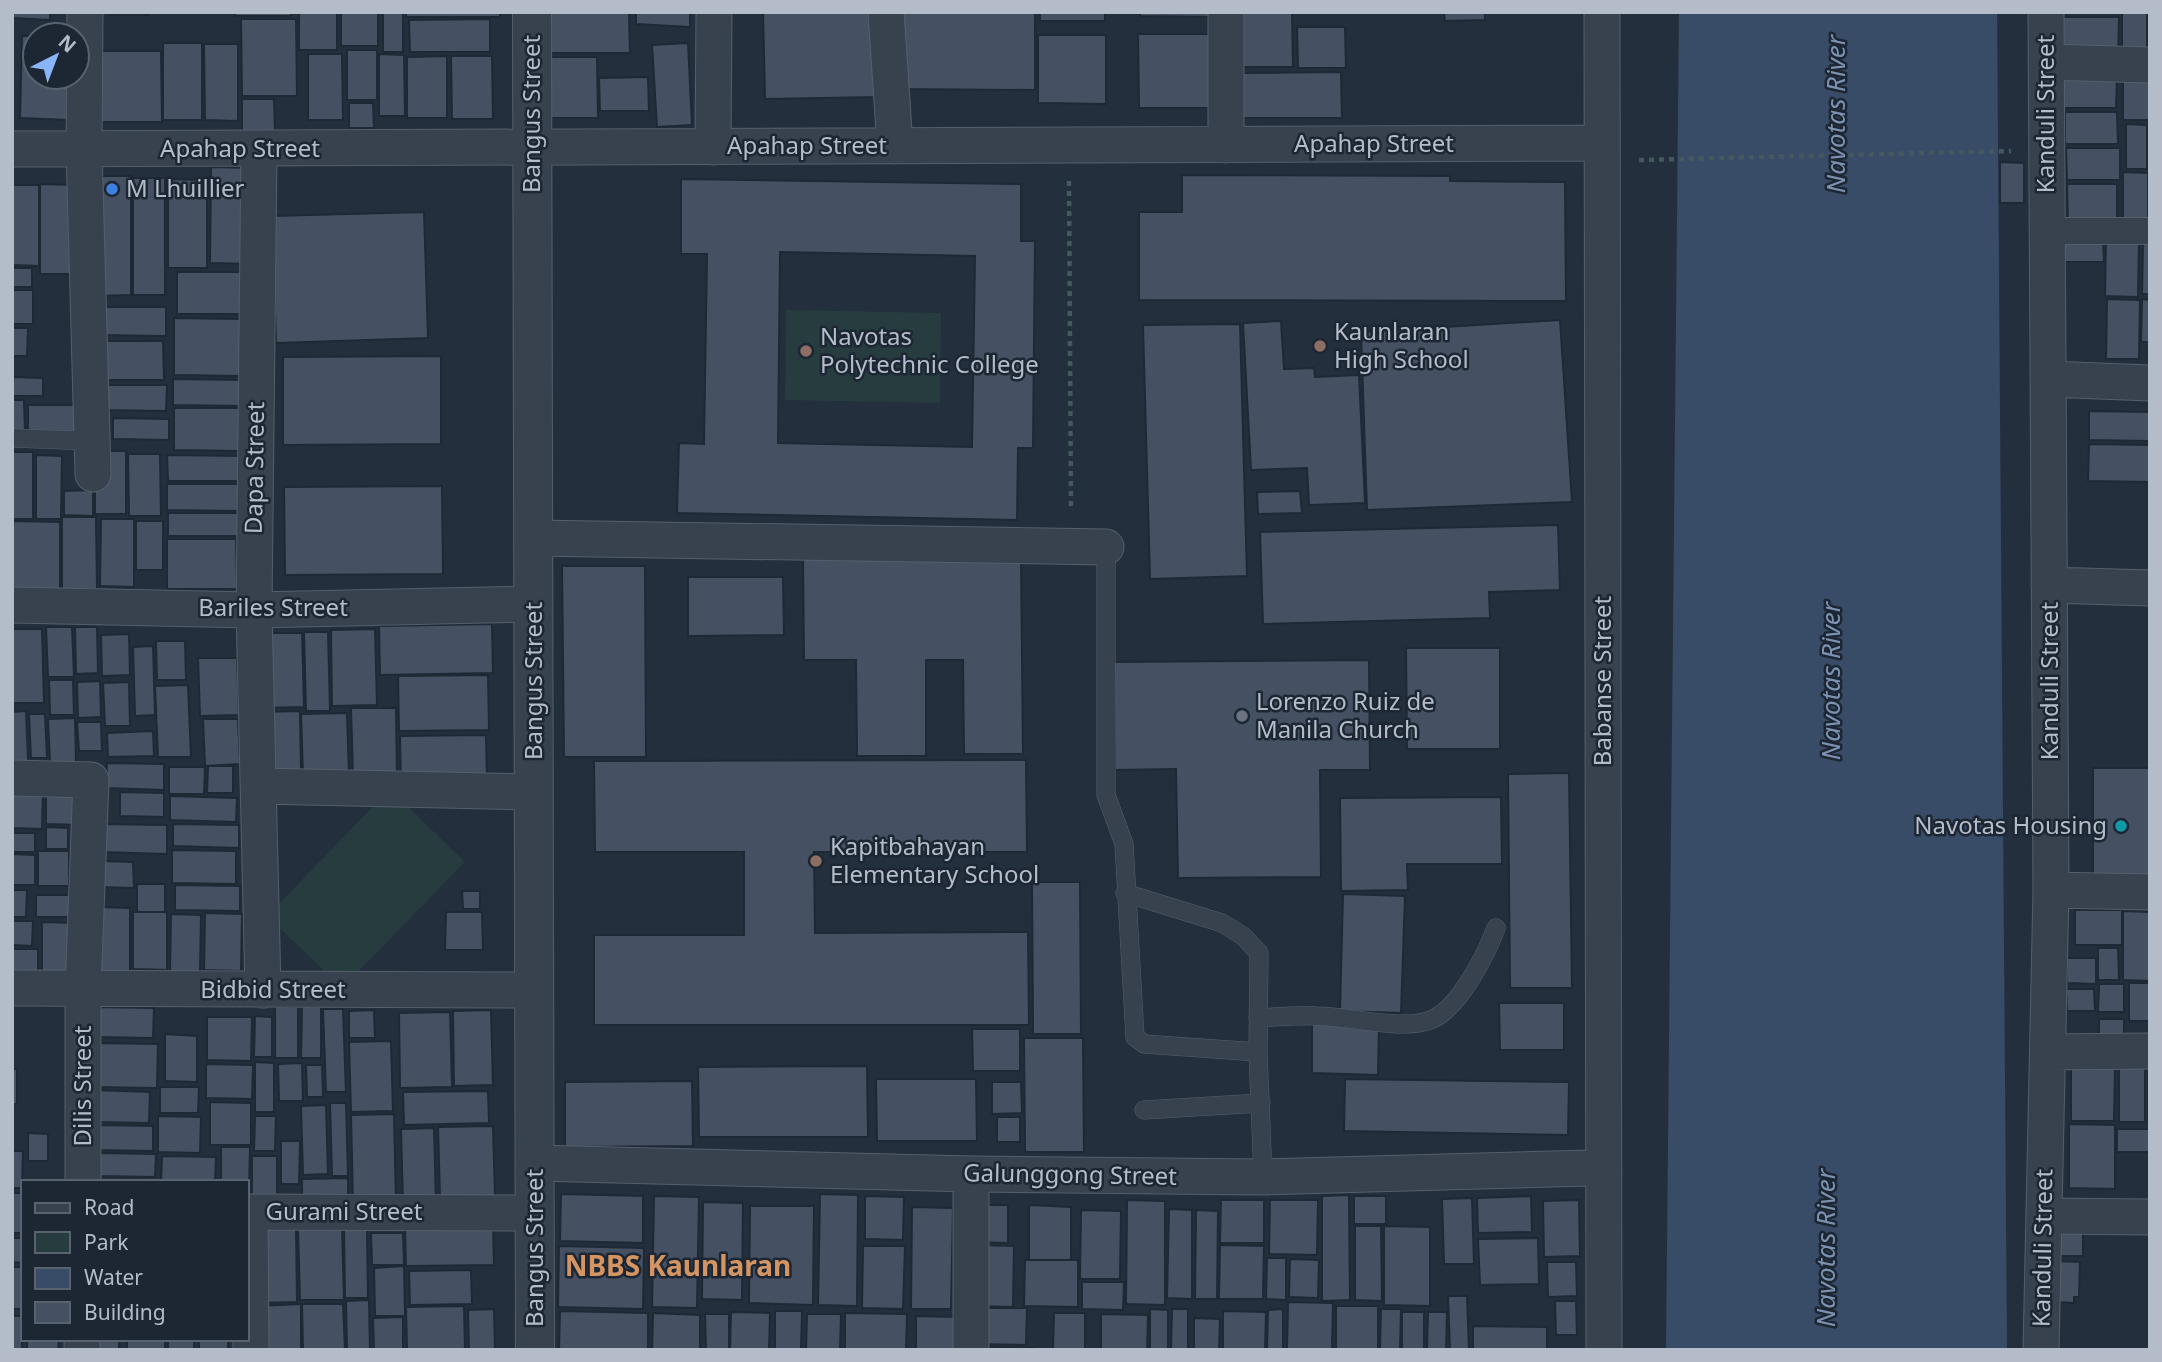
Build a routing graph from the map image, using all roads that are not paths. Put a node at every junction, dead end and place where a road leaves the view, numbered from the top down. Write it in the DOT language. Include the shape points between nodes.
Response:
graph roads {
  1 [pos="85,12"];
  2 [pos="532,12"];
  3 [pos="713,12"];
  4 [pos="886,12"];
  5 [pos="1226,12"];
  6 [pos="1602,12"];
  7 [pos="2046,12"];
  8 [pos="2046,62"];
  9 [pos="2150,65"];
  10 [pos="1602,143"];
  11 [pos="1226,145"];
  12 [pos="895,146"];
  13 [pos="533,147"];
  14 [pos="713,147"];
  15 [pos="12,149"];
  16 [pos="84,149"];
  17 [pos="259,149"];
  18 [pos="2046,231"];
  19 [pos="2150,231"];
  20 [pos="2048,379"];
  21 [pos="2150,383"];
  22 [pos="12,438"];
  23 [pos="93,457"];
  24 [pos="533,538"];
  25 [pos="1106,547"];
  26 [pos="2049,584"];
  27 [pos="2150,588"];
  28 [pos="533,604"];
  29 [pos="12,605"];
  30 [pos="254,610"];
  31 [pos="12,778"];
  32 [pos="259,786"];
  33 [pos="534,792"];
  34 [pos="2051,890"];
  35 [pos="2150,892"];
  36 [pos="1125,893"];
  37 [pos="1496,928"];
  38 [pos="12,988"];
  39 [pos="83,990"];
  40 [pos="262,990"];
  41 [pos="535,990"];
  42 [pos="1258,1018"];
  43 [pos="2150,1051"];
  44 [pos="1258,1052"];
  45 [pos="2048,1052"];
  46 [pos="1261,1103"];
  47 [pos="1144,1110"];
  48 [pos="535,1163"];
  49 [pos="1604,1173"];
  50 [pos="971,1174"];
  51 [pos="1263,1177"];
  52 [pos="83,1180"];
  53 [pos="535,1213"];
  54 [pos="2044,1216"];
  55 [pos="2150,1217"];
  56 [pos="251,1350"];
  57 [pos="535,1350"];
  58 [pos="971,1350"];
  59 [pos="1604,1350"];
  60 [pos="2041,1350"];
  1 -- 16 [label="street"];
  2 -- 13 [label="street, Bangus Street"];
  3 -- 14 [label="street"];
  4 -- 12 [label="street"];
  5 -- 11 [label="street"];
  6 -- 10 [label="street, Babanse Street"];
  7 -- 8 [label="street, Kanduli Street"];
  8 -- 9 [label="street"];
  8 -- 18 [label="street, Kanduli Street"];
  10 -- 11 [label="street, Apahap Street"];
  10 -- 49 [label="street, Babanse Street"];
  11 -- 12 [label="street, Apahap Street"];
  12 -- 14 [label="street, Apahap Street"];
  13 -- 14 [label="street, Apahap Street"];
  13 -- 17 [label="street, Apahap Street"];
  13 -- 24 [label="street, Bangus Street"];
  15 -- 16 [label="street, Apahap Street"];
  16 -- 17 [label="street, Apahap Street"];
  16 -- 23 [label="street"];
  17 -- 30 [label="street, Dapa Street"];
  18 -- 19 [label="street"];
  18 -- 20 [label="street, Kanduli Street"];
  20 -- 21 [label="street"];
  20 -- 26 [label="street, Kanduli Street"];
  22 -- 23 [label="lane"];
  24 -- 25 [label="street"];
  24 -- 28 [label="street, Bangus Street"];
  25 -- 36 [label="lane" via="1106,795 1124,844"];
  26 -- 27 [label="street"];
  26 -- 34 [label="street, Kanduli Street"];
  28 -- 30 [label="street, Bariles Street"];
  28 -- 33 [label="street, Bangus Street"];
  29 -- 30 [label="street, Bariles Street"];
  30 -- 32 [label="street, Dapa Street"];
  31 -- 39 [label="street, Dilis Street" via="91,780"];
  32 -- 33 [label="street"];
  32 -- 40 [label="street, Dapa Street"];
  33 -- 41 [label="street, Bangus Street"];
  34 -- 35 [label="street"];
  34 -- 45 [label="street, Kanduli Street"];
  36 -- 42 [label="lane" via="1222,923 1243,936 1259,953"];
  36 -- 44 [label="lane" via="1135,1037 1144,1044"];
  37 -- 42 [label="lane" via="1485,958 1450,1006 1434,1019 1413,1025 1317,1016"];
  38 -- 39 [label="street, Bidbid Street"];
  39 -- 40 [label="street, Bidbid Street"];
  39 -- 52 [label="street, Dilis Street"];
  40 -- 41 [label="street, Bidbid Street"];
  41 -- 48 [label="street, Bangus Street"];
  42 -- 44 [label="lane"];
  43 -- 45 [label="street"];
  44 -- 46 [label="lane"];
  45 -- 54 [label="street, Kanduli Street"];
  46 -- 47 [label="lane"];
  46 -- 51 [label="lane"];
  48 -- 50 [label="street, Galunggong Street"];
  48 -- 53 [label="street, Bangus Street"];
  49 -- 51 [label="street, Galunggong Street" via="1591,1168"];
  49 -- 59 [label="street, Babanse Street"];
  50 -- 51 [label="street, Galunggong Street"];
  50 -- 58 [label="street"];
  53 -- 56 [label="street, Gurami Street" via="250,1212"];
  53 -- 57 [label="street, Bangus Street"];
  54 -- 55 [label="street"];
  54 -- 60 [label="street, Kanduli Street"];
}
